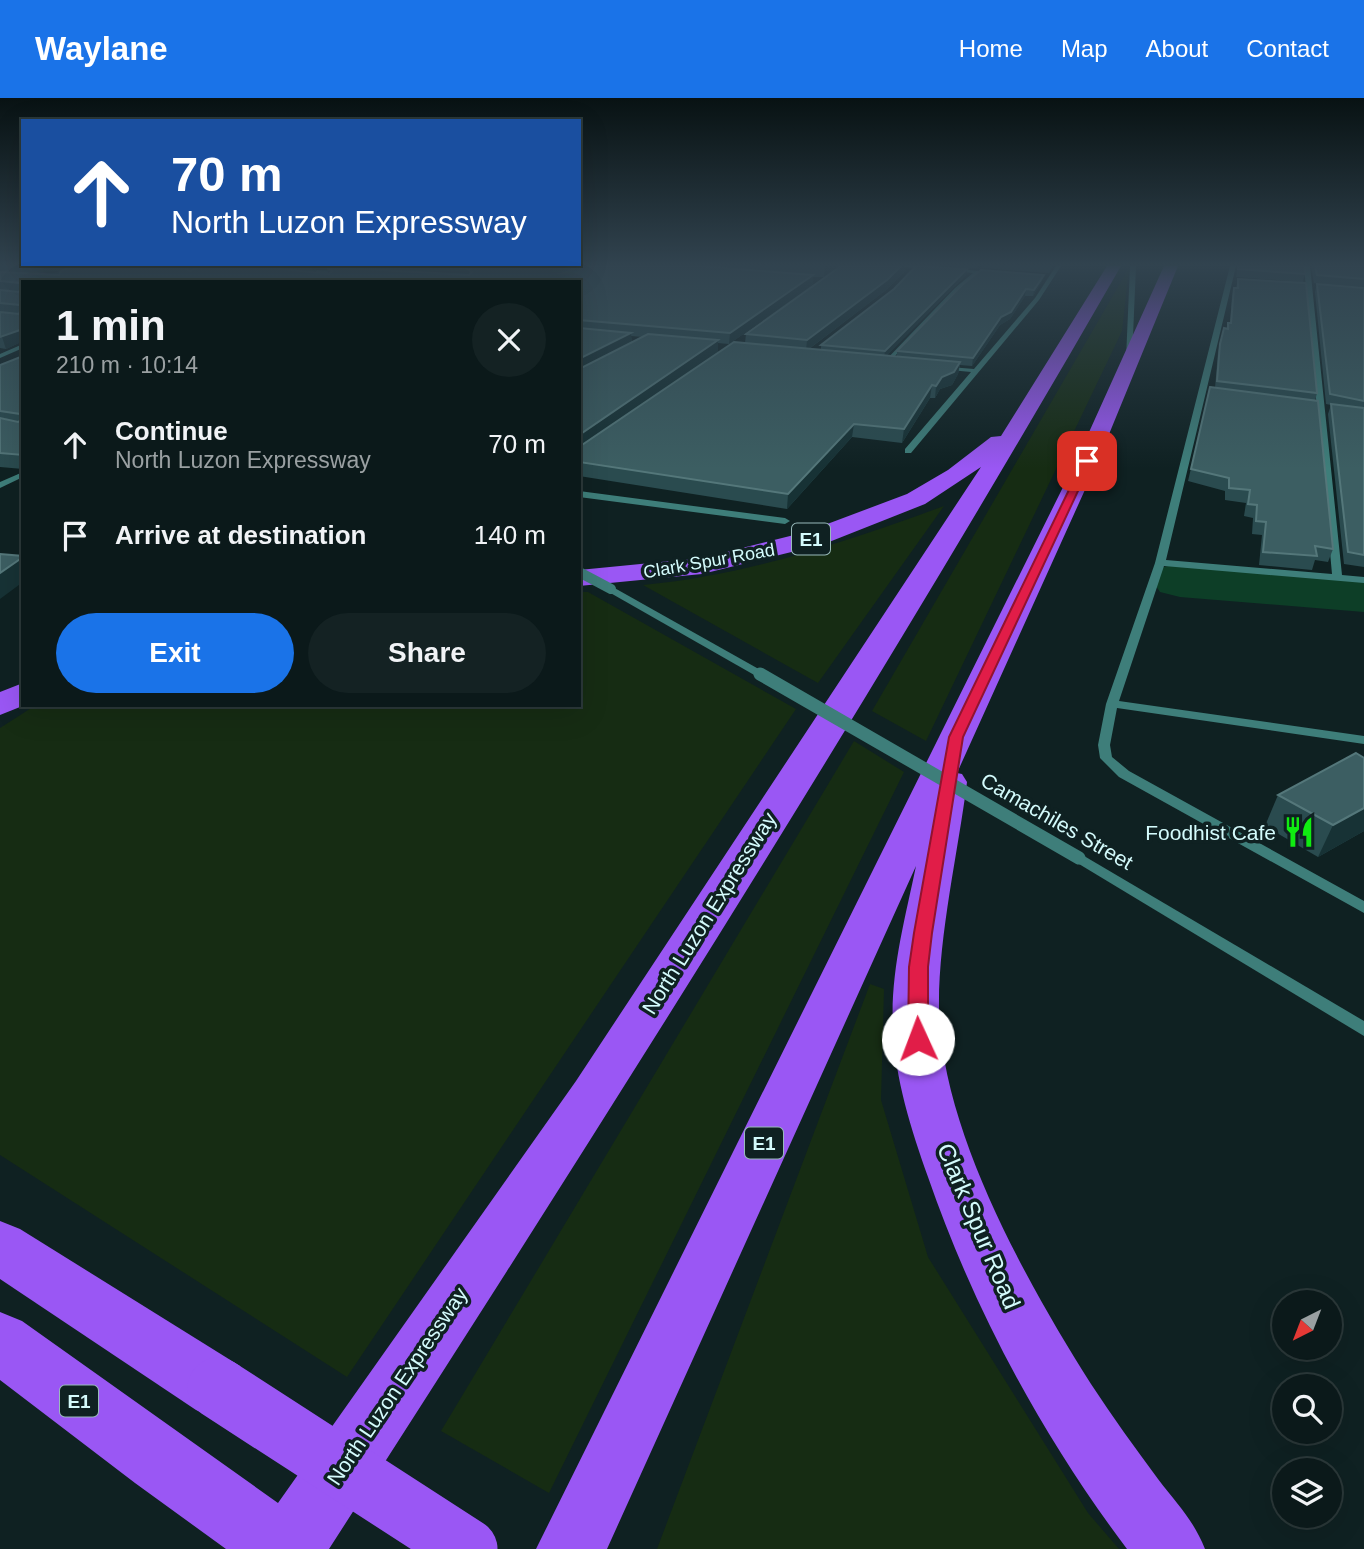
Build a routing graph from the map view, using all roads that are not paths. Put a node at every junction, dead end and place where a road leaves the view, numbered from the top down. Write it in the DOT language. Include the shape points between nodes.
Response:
graph roads {
  1 [pos="914,334"];
  2 [pos="1006,334"];
  3 [pos="1074,334"];
  4 [pos="1130,334"];
  5 [pos="1142,334"];
  6 [pos="1217,334"];
  7 [pos="1314,334"];
  8 [pos="11,344"];
  9 [pos="21,346"];
  10 [pos="21,347"];
  11 [pos="0,356"];
  12 [pos="874,360"];
  13 [pos="887,362"];
  14 [pos="900,363"];
  15 [pos="1129,364"];
  16 [pos="925,366"];
  17 [pos="976,371"];
  18 [pos="1201,392"];
  19 [pos="1214,394"];
  20 [pos="1308,407"];
  21 [pos="1322,409"];
  22 [pos="1332,410"];
  23 [pos="1017,429"];
  24 [pos="908,451"];
  25 [pos="21,475"];
  26 [pos="0,485"];
  27 [pos="581,494"];
  28 [pos="785,521"];
  29 [pos="1160,563"];
  30 [pos="581,573"];
  31 [pos="581,578"];
  32 [pos="1337,578"];
  33 [pos="1364,580"];
  34 [pos="21,695"];
  35 [pos="1112,704"];
  36 [pos="0,705"];
  37 [pos="956,737"];
  38 [pos="1364,740"];
  39 [pos="1364,908"];
  40 [pos="1364,1029"];
  41 [pos="0,1247"];
  42 [pos="0,1342"];
  43 [pos="286,1549"];
  44 [pos="467,1549"];
  45 [pos="571,1549"];
  46 [pos="1170,1549"];
  1 -- 13 [label="street"];
  2 -- 17 [label="street"];
  3 -- 23 [label="highway, North Luzon Expressway / E1"];
  4 -- 15 [label="street"];
  5 -- 15 [label="highway, E1"];
  6 -- 18 [label="street"];
  7 -- 21 [label="street"];
  8 -- 9 [label="street"];
  10 -- 11 [label="street"];
  12 -- 13 [label="street"];
  13 -- 14 [label="street"];
  15 -- 37 [label="highway, E1"];
  16 -- 17 [label="street"];
  17 -- 24 [label="street"];
  18 -- 19 [label="street"];
  18 -- 29 [label="street"];
  20 -- 21 [label="street"];
  21 -- 22 [label="street"];
  21 -- 32 [label="street"];
  23 -- 31 [label="highway, Clark Spur Road / E1" via="926,493 815,538 702,566"];
  23 -- 43 [label="highway, North Luzon Expressway / E1" via="594,1095"];
  25 -- 26 [label="street"];
  27 -- 28 [label="street"];
  29 -- 32 [label="street"];
  29 -- 35 [label="street"];
  30 -- 40 [label="street, Camachiles Street, bridge" via="1079,858"];
  32 -- 33 [label="street"];
  34 -- 36 [label="highway"];
  35 -- 38 [label="street"];
  35 -- 39 [label="street" via="1104,744 1106,758 1124,774"];
  37 -- 45 [label="highway, E1"];
  37 -- 46 [label="highway, Clark Spur Road / E1" via="918,967 916,1024 926,1086 964,1204 1021,1327 1108,1465"];
  41 -- 44 [label="highway, bridge"];
  42 -- 43 [label="highway, E1"];
}
